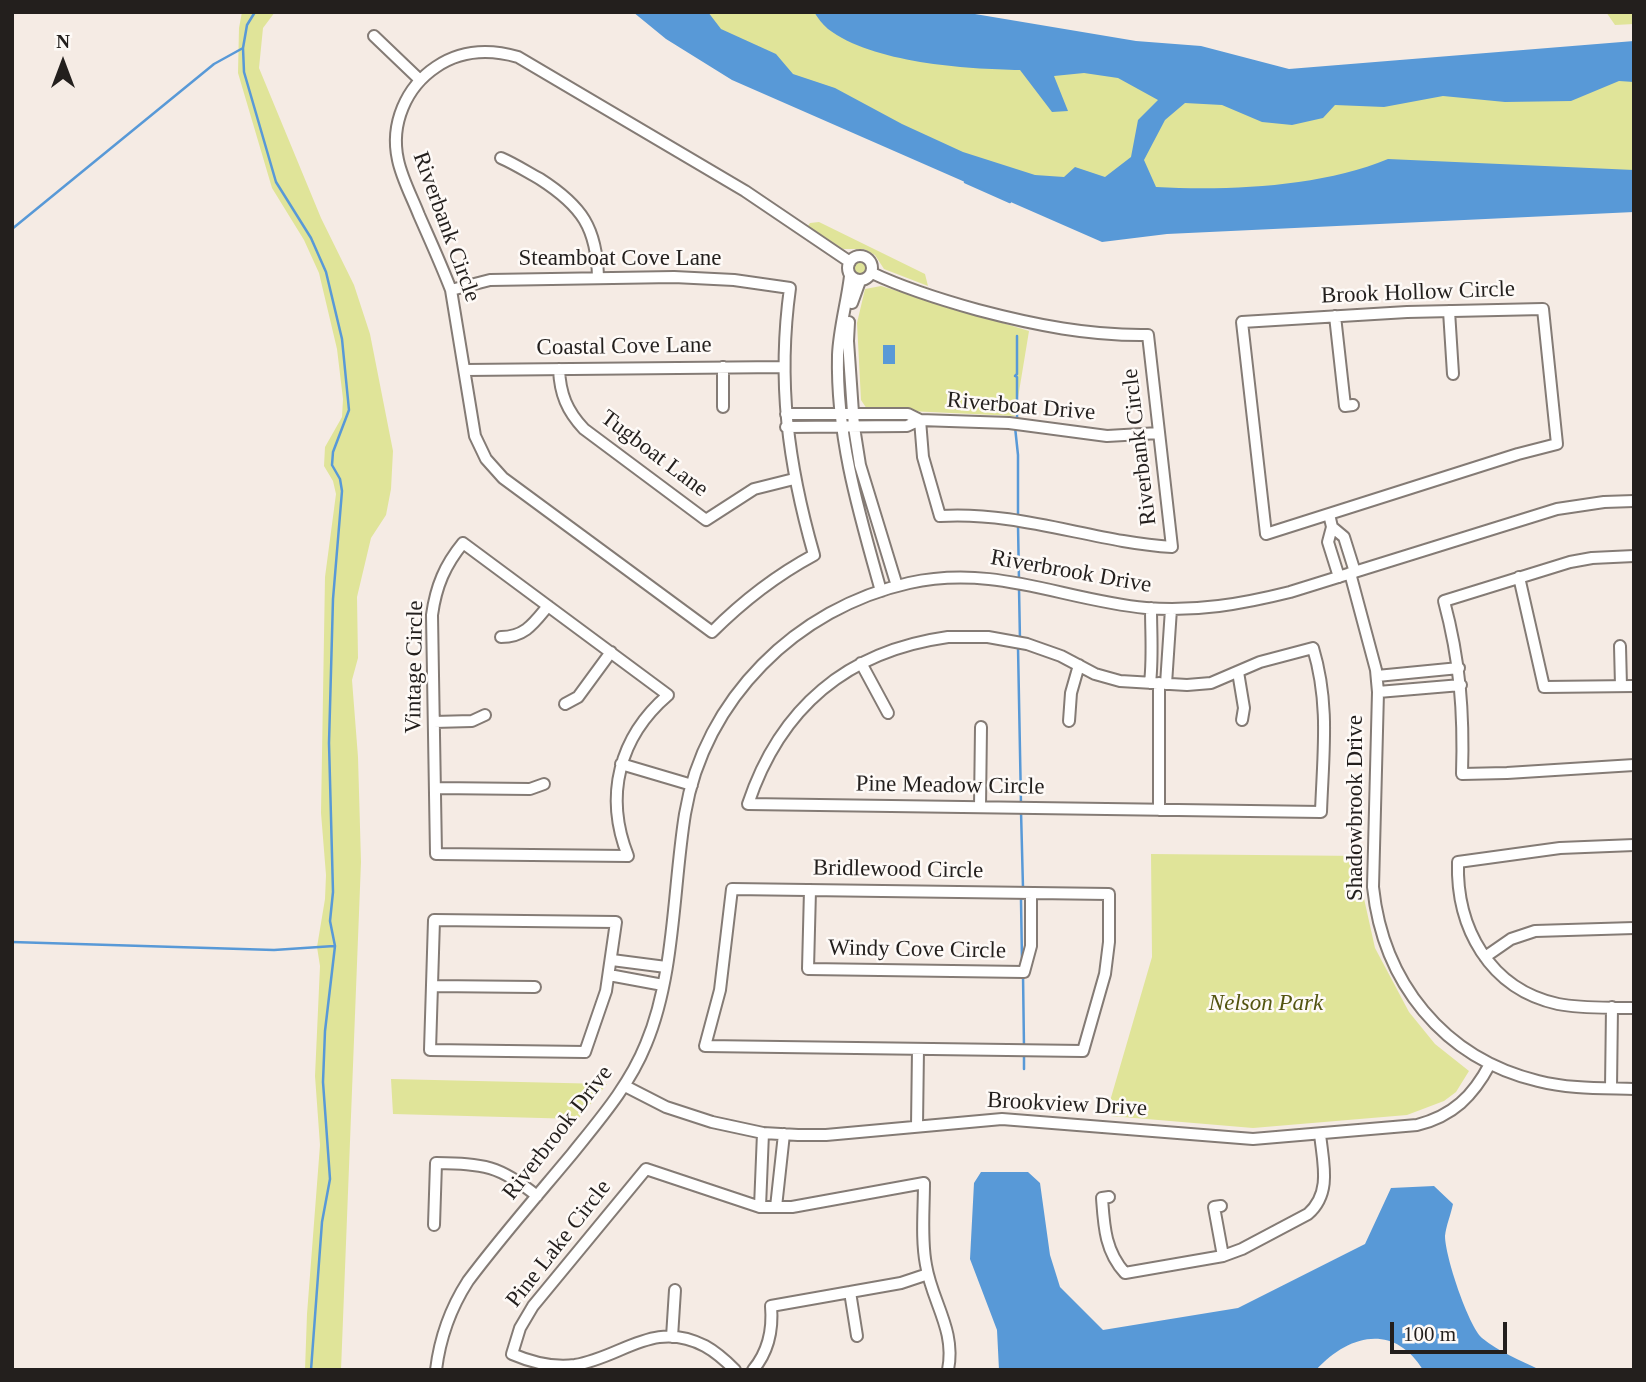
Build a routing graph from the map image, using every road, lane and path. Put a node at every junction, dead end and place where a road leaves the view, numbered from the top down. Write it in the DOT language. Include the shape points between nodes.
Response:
graph roads {
  1 [pos="374,36"];
  2 [pos="420,80"];
  3 [pos="501,158"];
  4 [pos="849,262"];
  5 [pos="872,273"];
  6 [pos="598,278"];
  7 [pos="855,278"];
  8 [pos="790,288"];
  9 [pos="451,290"];
  10 [pos="1449,311"];
  11 [pos="1335,316"];
  12 [pos="723,367"];
  13 [pos="784,367"];
  14 [pos="559,369"];
  15 [pos="465,370"];
  16 [pos="1453,374"];
  17 [pos="1353,405"];
  18 [pos="723,408"];
  19 [pos="786,414"];
  20 [pos="840,414"];
  21 [pos="853,414"];
  22 [pos="920,420"];
  23 [pos="786,427"];
  24 [pos="841,427"];
  25 [pos="854,427"];
  26 [pos="1159,433"];
  27 [pos="794,479"];
  28 [pos="1634,501"];
  29 [pos="1329,514"];
  30 [pos="1332,527"];
  31 [pos="1634,556"];
  32 [pos="1348,574"];
  33 [pos="1519,577"];
  34 [pos="898,586"];
  35 [pos="881,591"];
  36 [pos="548,606"];
  37 [pos="1151,608"];
  38 [pos="1171,609"];
  39 [pos="501,637"];
  40 [pos="1620,646"];
  41 [pos="611,652"];
  42 [pos="1153,660"];
  43 [pos="1167,662"];
  44 [pos="861,663"];
  45 [pos="1079,665"];
  46 [pos="1459,668"];
  47 [pos="1238,673"];
  48 [pos="1377,676"];
  49 [pos="1158,683"];
  50 [pos="1461,685"];
  51 [pos="1621,686"];
  52 [pos="1634,686"];
  53 [pos="1378,692"];
  54 [pos="565,704"];
  55 [pos="888,713"];
  56 [pos="485,715"];
  57 [pos="1242,720"];
  58 [pos="1069,721"];
  59 [pos="434,722"];
  60 [pos="981,727"];
  61 [pos="621,764"];
  62 [pos="1634,765"];
  63 [pos="544,784"];
  64 [pos="692,785"];
  65 [pos="435,788"];
  66 [pos="980,807"];
  67 [pos="1159,810"];
  68 [pos="1634,845"];
  69 [pos="810,890"];
  70 [pos="1031,893"];
  71 [pos="1634,928"];
  72 [pos="1485,957"];
  73 [pos="612,960"];
  74 [pos="630,962"];
  75 [pos="666,967"];
  76 [pos="609,975"];
  77 [pos="626,978"];
  78 [pos="663,985"];
  79 [pos="432,986"];
  80 [pos="534,987"];
  81 [pos="1612,1007"];
  82 [pos="1634,1008"];
  83 [pos="918,1049"];
  84 [pos="1490,1064"];
  85 [pos="625,1086"];
  86 [pos="1611,1088"];
  87 [pos="1634,1088"];
  88 [pos="917,1126"];
  89 [pos="764,1133"];
  90 [pos="783,1134"];
  91 [pos="1320,1134"];
  92 [pos="762,1186"];
  93 [pos="778,1187"];
  94 [pos="537,1196"];
  95 [pos="1109,1197"];
  96 [pos="1221,1206"];
  97 [pos="760,1207"];
  98 [pos="776,1208"];
  99 [pos="434,1224"];
  100 [pos="1223,1256"];
  101 [pos="928,1274"];
  102 [pos="675,1290"];
  103 [pos="849,1292"];
  104 [pos="857,1336"];
  105 [pos="672,1337"];
  106 [pos="436,1370"];
  107 [pos="735,1370"];
  108 [pos="753,1370"];
  109 [pos="948,1370"];
  1 -- 2 [label="street"];
  2 -- 4 [label="street, Riverbank Circle" via="441,63 467,53 519,57 734,185"];
  2 -- 9 [label="street, Riverbank Circle" via="398,119 397,159"];
  3 -- 6 [label="street" via="558,190 577,208 592,232"];
  4 -- 5 [label="street" via="859,256 867,258"];
  4 -- 7 [label="street"];
  5 -- 7 [label="street" via="868,278"];
  5 -- 26 [label="street, Riverbank Circle" via="915,291 1023,322 1080,332 1148,335"];
  6 -- 8 [label="street, Steamboat Cove Lane" via="703,278"];
  6 -- 9 [label="street, Steamboat Cove Lane" via="490,280"];
  7 -- 20 [label="street" via="838,353"];
  7 -- 21 [label="street" via="848,341"];
  8 -- 13 [label="street, Riverbank Circle"];
  9 -- 15 [label="street, Riverbank Circle"];
  10 -- 11 [label="street, Brook Hollow Circle"];
  10 -- 16 [label="street"];
  10 -- 29 [label="street, Brook Hollow Circle" via="1543,309 1558,444"];
  11 -- 17 [label="street" via="1345,406"];
  11 -- 29 [label="street, Brook Hollow Circle" via="1242,322 1266,534"];
  12 -- 13 [label="street, Coastal Cove Lane"];
  12 -- 14 [label="street, Coastal Cove Lane"];
  12 -- 18 [label="street"];
  13 -- 19 [label="street, Riverbank Circle"];
  14 -- 15 [label="street, Coastal Cove Lane"];
  14 -- 27 [label="street, Tugboat Lane" via="563,398 584,429 706,520 754,489"];
  15 -- 27 [label="street, Riverbank Circle" via="475,436 494,469 712,632 752,594 814,555"];
  19 -- 20 [label="street"];
  19 -- 23 [label="street, Riverbank Circle"];
  20 -- 21 [label="street"];
  20 -- 24 [label="street"];
  21 -- 22 [label="street" via="908,414"];
  21 -- 25 [label="street"];
  22 -- 25 [label="street" via="907,426"];
  22 -- 26 [label="street, Riverboat Drive" via="1009,423 1107,436"];
  22 -- 26 [label="street, Riverbank Circle" via="923,457 940,516 1004,517 1172,547"];
  23 -- 24 [label="street"];
  23 -- 27 [label="street, Riverbank Circle"];
  24 -- 25 [label="street"];
  24 -- 35 [label="street" via="853,493"];
  25 -- 34 [label="street" via="860,465"];
  28 -- 32 [label="street, Riverbrook Drive" via="1557,509"];
  29 -- 30 [label="street"];
  30 -- 32 [label="street" via="1344,537"];
  30 -- 32 [label="street" via="1328,542"];
  31 -- 33 [label="street" via="1581,560"];
  32 -- 38 [label="street, Riverbrook Drive" via="1245,603"];
  32 -- 48 [label="street, Shadowbrook Drive"];
  33 -- 46 [label="street" via="1444,601"];
  33 -- 51 [label="street" via="1544,687"];
  34 -- 35 [label="street, Riverbrook Drive"];
  34 -- 37 [label="street, Riverbrook Drive" via="945,578 990,578"];
  35 -- 64 [label="street, Riverbrook Drive" via="817,620 759,667 709,738"];
  36 -- 39 [label="street" via="524,633"];
  36 -- 41 [label="street, Vintage Circle"];
  36 -- 59 [label="street, Vintage Circle" via="463,543 444,569 434,599"];
  37 -- 38 [label="street, Riverbrook Drive"];
  37 -- 42 [label="street"];
  38 -- 43 [label="street"];
  40 -- 51 [label="street"];
  41 -- 54 [label="street" via="578,697"];
  41 -- 61 [label="street, Vintage Circle" via="668,695 635,732"];
  42 -- 43 [label="street"];
  42 -- 49 [label="street"];
  43 -- 49 [label="street"];
  44 -- 45 [label="street, Pine Meadow Circle" via="909,644 968,636 1027,644"];
  44 -- 55 [label="street"];
  44 -- 66 [label="street, Pine Meadow Circle" via="816,694 786,726 763,763 748,804"];
  45 -- 49 [label="street, Pine Meadow Circle" via="1107,678"];
  45 -- 58 [label="street"];
  46 -- 48 [label="street"];
  46 -- 50 [label="street"];
  47 -- 49 [label="street, Pine Meadow Circle" via="1211,683"];
  47 -- 57 [label="street"];
  47 -- 67 [label="street, Pine Meadow Circle" via="1313,648 1325,708 1321,812"];
  48 -- 53 [label="street, Shadowbrook Drive"];
  49 -- 67 [label="street"];
  50 -- 53 [label="street"];
  50 -- 62 [label="street" via="1462,774"];
  51 -- 52 [label="street"];
  53 -- 84 [label="street, Shadowbrook Drive" via="1373,887 1382,936 1413,998 1451,1039"];
  56 -- 59 [label="street" via="472,722"];
  59 -- 65 [label="street, Vintage Circle"];
  60 -- 66 [label="street"];
  61 -- 64 [label="street"];
  61 -- 65 [label="street, Vintage Circle" via="616,812 628,856 436,854"];
  63 -- 65 [label="street" via="530,789"];
  64 -- 75 [label="street, Riverbrook Drive"];
  66 -- 67 [label="street, Pine Meadow Circle"];
  68 -- 72 [label="street" via="1539,850 1458,862 1464,917"];
  69 -- 70 [label="street, Bridlewood Circle"];
  69 -- 70 [label="street, Windy Cove Circle" via="808,969 1011,972 1024,972 1028,960"];
  69 -- 83 [label="street, Bridlewood Circle" via="732,889 720,990 705,1046"];
  70 -- 83 [label="street, Bridlewood Circle" via="1110,894 1105,974 1083,1051"];
  71 -- 72 [label="street" via="1535,931 1511,939"];
  72 -- 81 [label="street" via="1514,985 1539,998 1570,1006"];
  73 -- 74 [label="street"];
  73 -- 76 [label="street"];
  73 -- 79 [label="street" via="616,922 434,920"];
  74 -- 75 [label="street"];
  74 -- 77 [label="street"];
  75 -- 78 [label="street, Riverbrook Drive"];
  76 -- 77 [label="street"];
  76 -- 79 [label="street" via="585,1052 430,1050"];
  77 -- 78 [label="street"];
  78 -- 85 [label="street, Riverbrook Drive" via="652,1029"];
  79 -- 80 [label="street"];
  81 -- 82 [label="street"];
  81 -- 86 [label="street"];
  83 -- 88 [label="street"];
  84 -- 86 [label="street, Shadowbrook Drive" via="1539,1082"];
  84 -- 91 [label="street, Brookview Drive" via="1464,1102 1431,1122"];
  85 -- 89 [label="street, Brookview Drive" via="688,1115"];
  85 -- 94 [label="street, Riverbrook Drive"];
  86 -- 87 [label="street, Shadowbrook Drive"];
  88 -- 90 [label="street, Brookview Drive" via="826,1135"];
  88 -- 91 [label="street, Brookview Drive" via="1002,1119 1229,1138"];
  89 -- 90 [label="street, Brookview Drive"];
  89 -- 92 [label="street"];
  90 -- 93 [label="street"];
  91 -- 100 [label="street" via="1325,1184 1315,1208"];
  92 -- 93 [label="street"];
  92 -- 97 [label="street"];
  93 -- 98 [label="street"];
  94 -- 99 [label="street" via="495,1168 436,1163"];
  94 -- 106 [label="street, Riverbrook Drive" via="458,1297 443,1332"];
  95 -- 100 [label="street" via="1102,1198 1105,1232 1125,1273"];
  96 -- 100 [label="street" via="1214,1207"];
  97 -- 98 [label="street, Pine Lake Circle"];
  97 -- 105 [label="street, Pine Lake Circle" via="646,1169 533,1306 512,1354 564,1366 592,1361 646,1339"];
  98 -- 101 [label="street, Pine Lake Circle" via="924,1183"];
  101 -- 103 [label="street"];
  101 -- 109 [label="street, Pine Lake Circle" via="949,1336"];
  102 -- 105 [label="street"];
  103 -- 104 [label="street"];
  103 -- 108 [label="street" via="771,1306 768,1344"];
  105 -- 107 [label="street, Pine Lake Circle" via="706,1347"];
}
